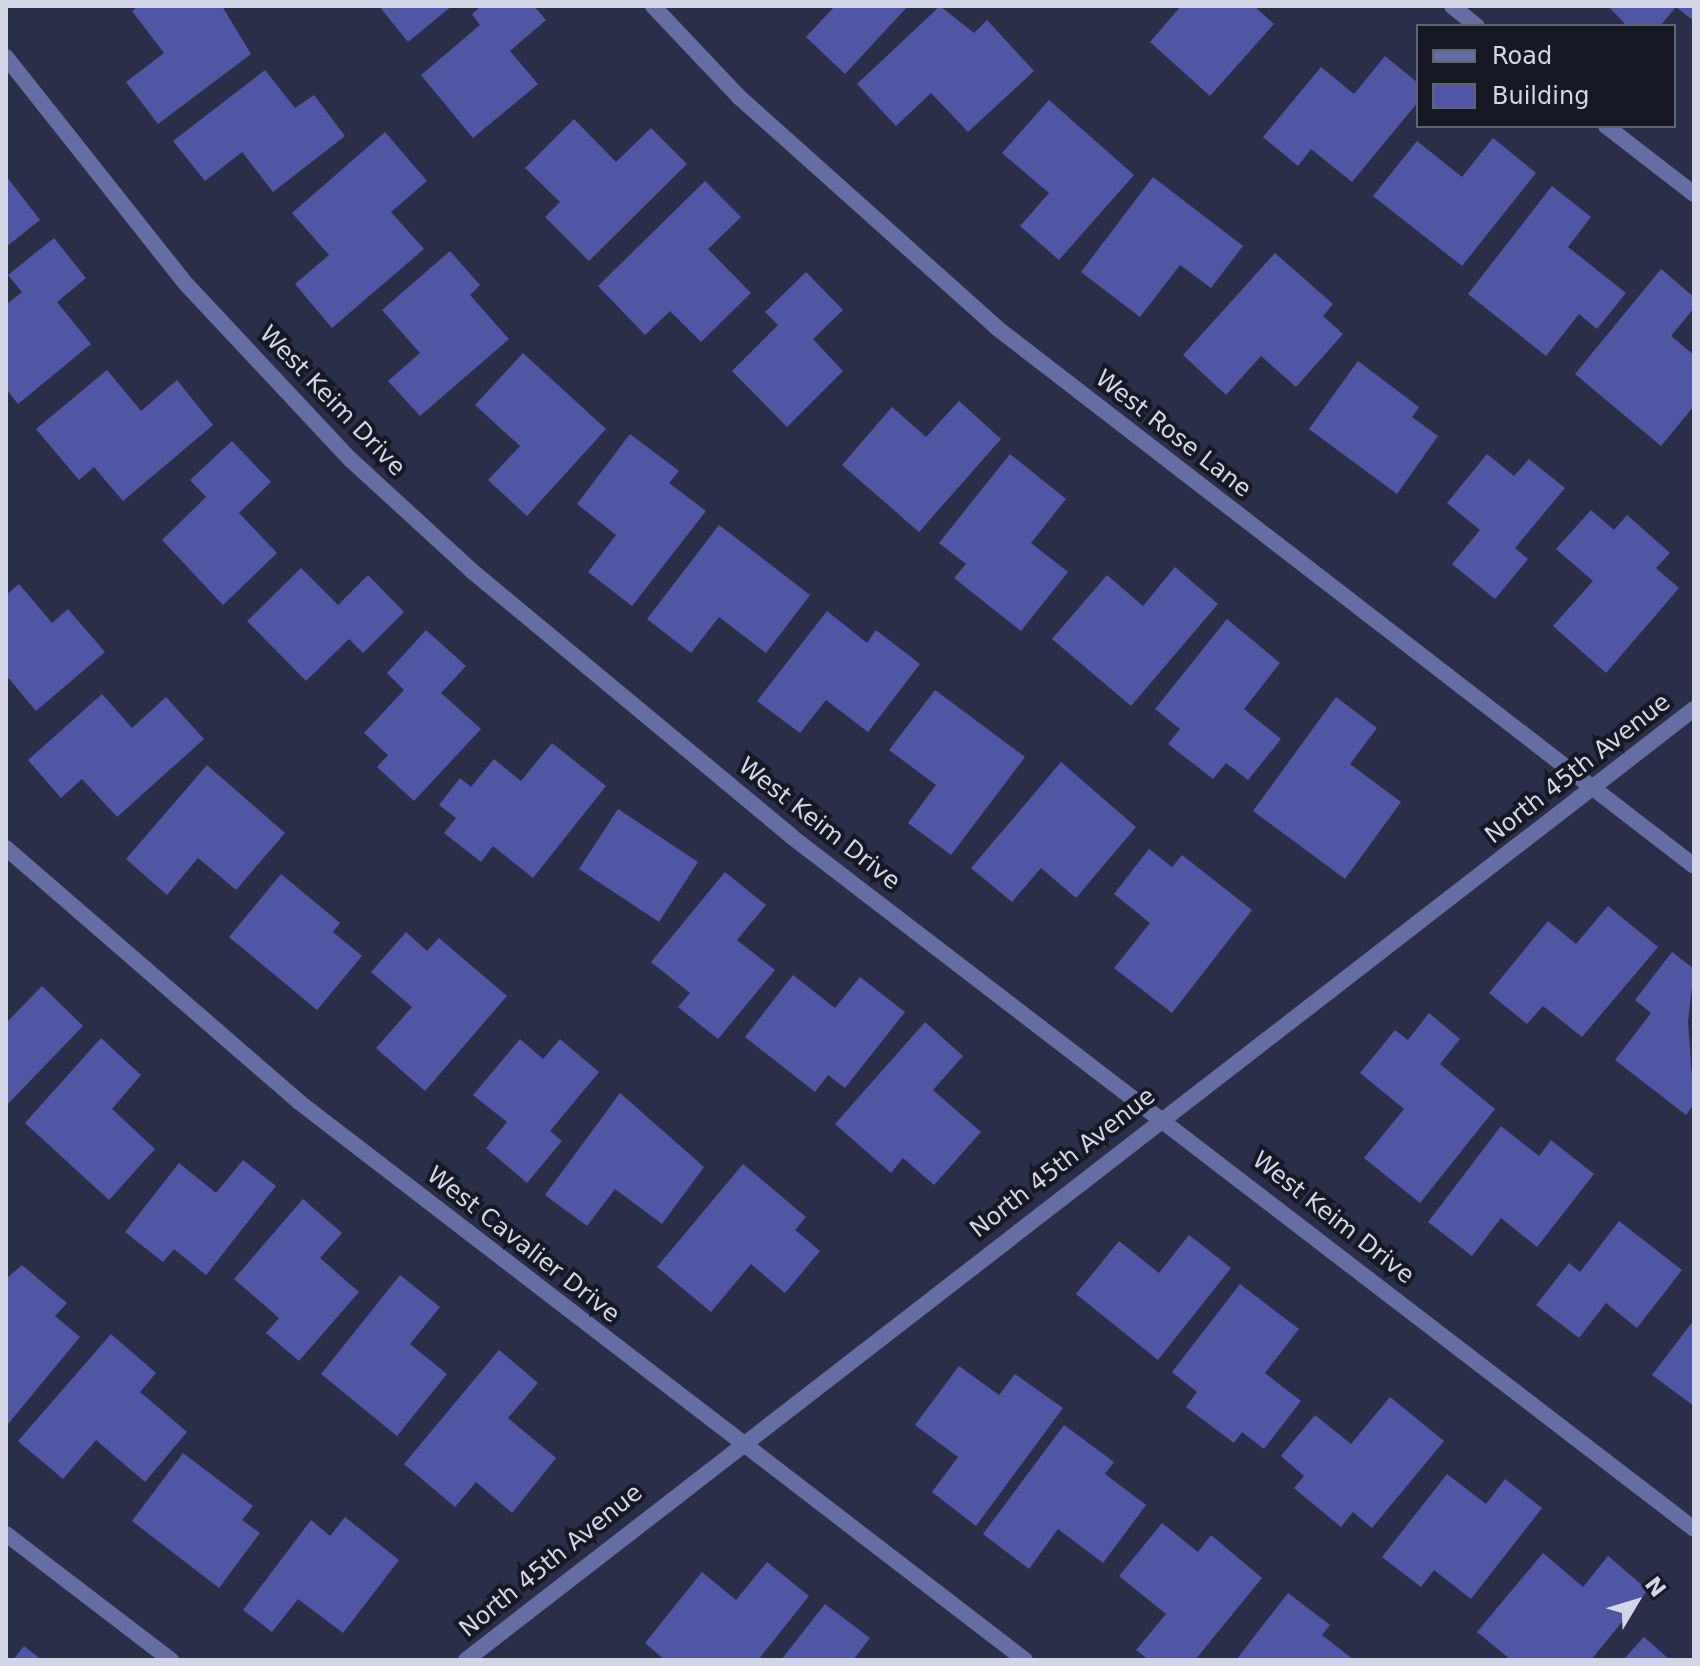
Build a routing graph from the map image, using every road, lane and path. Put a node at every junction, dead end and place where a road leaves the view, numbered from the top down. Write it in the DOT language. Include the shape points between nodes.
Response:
graph roads {
  1 [pos="653,6"];
  2 [pos="1452,6"];
  3 [pos="1474,24"];
  4 [pos="6,57"];
  5 [pos="1609,128"];
  6 [pos="1694,194"];
  7 [pos="1694,709"];
  8 [pos="1591,791"];
  9 [pos="6,848"];
  10 [pos="1694,866"];
  11 [pos="1162,1118"];
  12 [pos="738,1443"];
  13 [pos="1694,1529"];
  14 [pos="6,1534"];
  15 [pos="171,1660"];
  16 [pos="466,1660"];
  17 [pos="1025,1660"];
  1 -- 8 [label="street, West Rose Lane" via="739,97 997,328"];
  2 -- 3 [label="street"];
  4 -- 11 [label="street, West Keim Drive" via="187,285 362,470 792,837"];
  5 -- 6 [label="street"];
  7 -- 8 [label="street, North 45th Avenue"];
  8 -- 10 [label="street, West Rose Lane"];
  8 -- 11 [label="street, North 45th Avenue"];
  9 -- 12 [label="street, West Cavalier Drive" via="195,1019"];
  11 -- 12 [label="street, North 45th Avenue"];
  11 -- 13 [label="street, West Keim Drive"];
  12 -- 16 [label="street, North 45th Avenue"];
  12 -- 17 [label="street, West Cavalier Drive"];
  14 -- 15 [label="street"];
}
